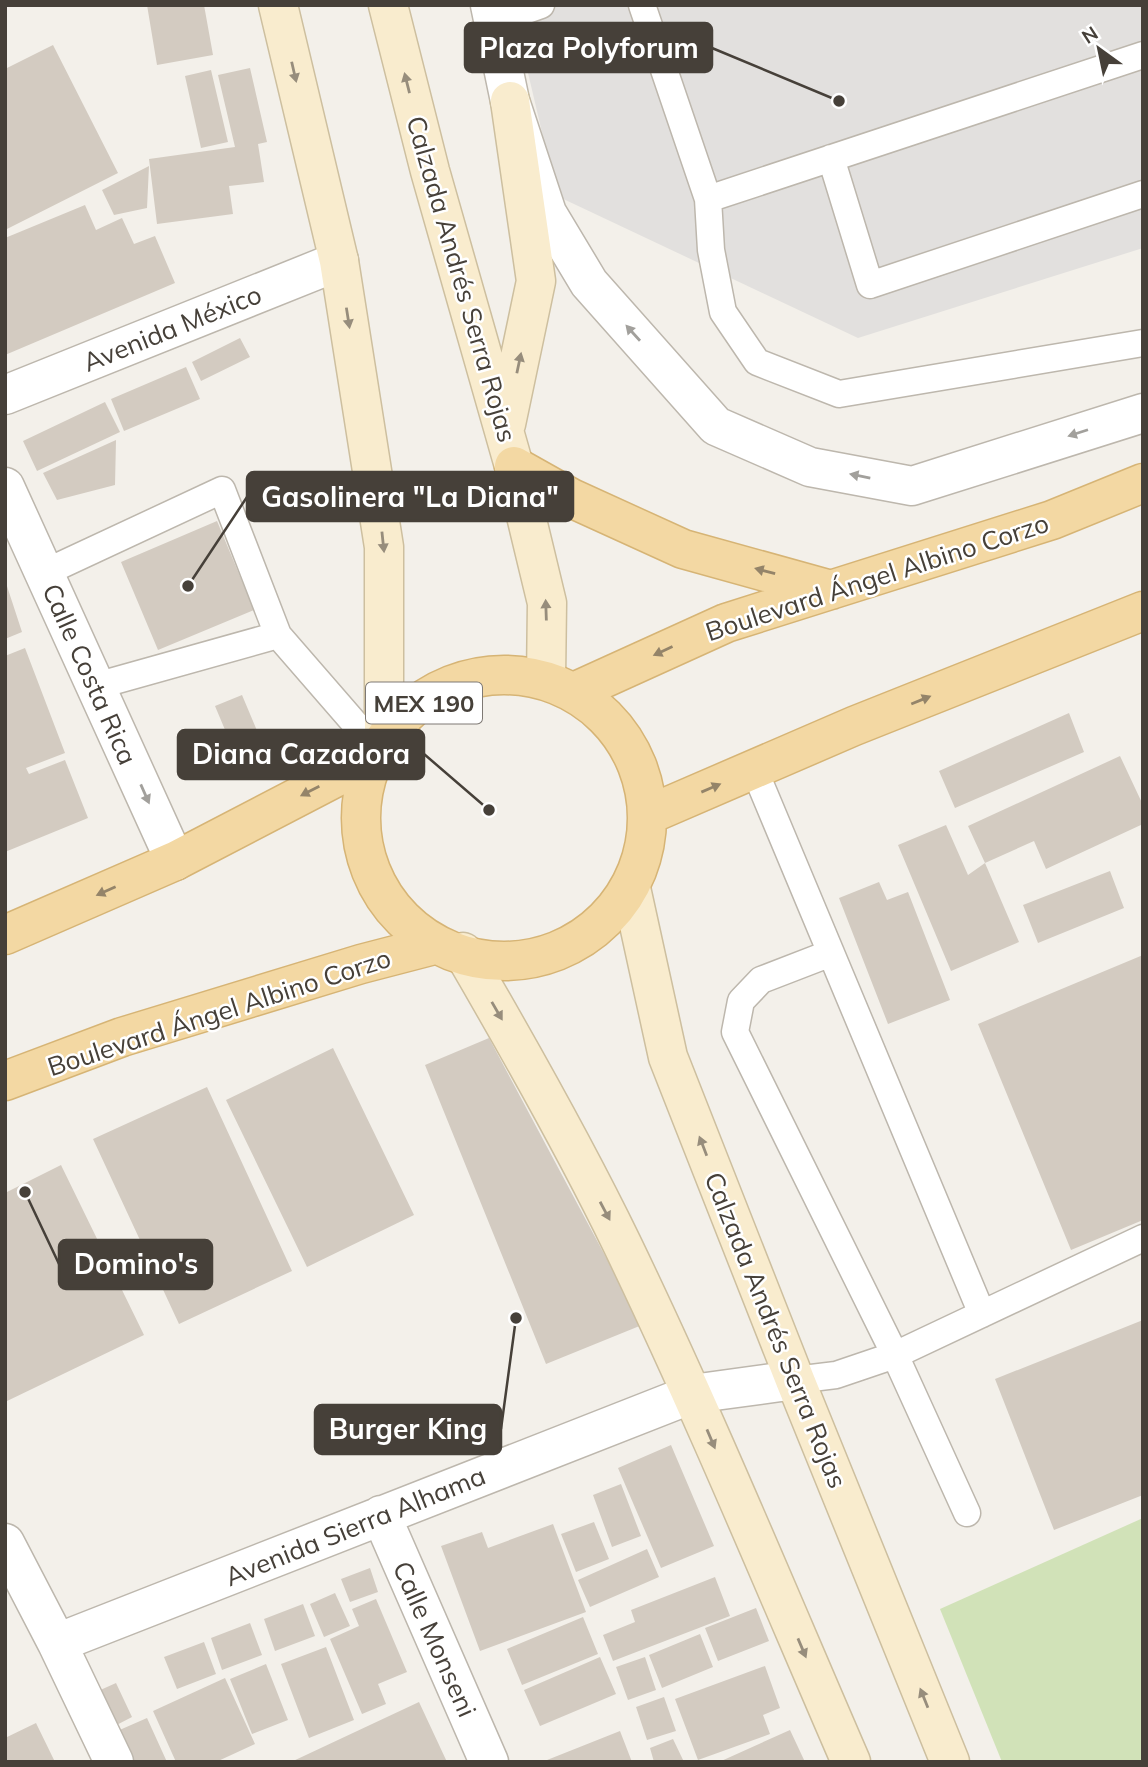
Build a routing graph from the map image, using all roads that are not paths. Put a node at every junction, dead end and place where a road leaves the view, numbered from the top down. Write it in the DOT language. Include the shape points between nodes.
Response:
graph roads {
  1 [pos="278,5"];
  2 [pos="388,5"];
  3 [pos="541,5"];
  4 [pos="642,5"];
  5 [pos="491,14"];
  6 [pos="1143,55"];
  7 [pos="510,101"];
  8 [pos="831,158"];
  9 [pos="1143,194"];
  10 [pos="708,199"];
  11 [pos="339,261"];
  12 [pos="1143,343"];
  13 [pos="5,395"];
  14 [pos="1143,413"];
  15 [pos="509,448"];
  16 [pos="1143,463"];
  17 [pos="1143,483"];
  18 [pos="5,487"];
  19 [pos="1102,499"];
  20 [pos="44,573"];
  21 [pos="831,590"];
  22 [pos="1143,611"];
  23 [pos="278,635"];
  24 [pos="560,685"];
  25 [pos="96,686"];
  26 [pos="378,749"];
  27 [pos="754,769"];
  28 [pos="648,815"];
  29 [pos="175,861"];
  30 [pos="631,888"];
  31 [pos="5,935"];
  32 [pos="449,948"];
  33 [pos="831,953"];
  34 [pos="5,1081"];
  35 [pos="1143,1238"];
  36 [pos="982,1314"];
  37 [pos="895,1355"];
  38 [pos="795,1380"];
  39 [pos="692,1394"];
  40 [pos="967,1513"];
  41 [pos="381,1515"];
  42 [pos="5,1542"];
  43 [pos="57,1643"];
  44 [pos="114,1762"];
  45 [pos="489,1762"];
  46 [pos="851,1762"];
  47 [pos="950,1762"];
  1 -- 11 [label="main road, one-way"];
  15 -- 2 [label="main road, Calzada Andrés Serra Rojas, one-way"];
  3 -- 5 [label="lane"];
  4 -- 10 [label="lane"];
  5 -- 7 [label="street"];
  6 -- 8 [label="lane"];
  14 -- 7 [label="street, one-way" via="912,486 810,467 716,426 589,283 547,213"];
  15 -- 7 [label="main road, one-way" via="536,281"];
  8 -- 9 [label="lane" via="870,285"];
  8 -- 10 [label="lane"];
  10 -- 12 [label="lane" via="711,250 723,312 757,362 839,394"];
  11 -- 13 [label="street, Avenida México"];
  11 -- 26 [label="main road, one-way" via="384,547"];
  21 -- 15 [label="main road, one-way" via="682,549 571,498"];
  24 -- 15 [label="main road, Calzada Andrés Serra Rojas, one-way" via="547,603"];
  16 -- 19 [label="main road"];
  17 -- 19 [label="main road, Boulevard Ángel Albino Corzo / MEX 190"];
  18 -- 20 [label="street, Calle Costa Rica"];
  19 -- 21 [label="main road, Boulevard Ángel Albino Corzo / MEX 190" via="1052,520"];
  20 -- 23 [label="lane" via="222,490"];
  20 -- 25 [label="street, Calle Costa Rica"];
  21 -- 24 [label="main road, Boulevard Ángel Albino Corzo / MEX 190, one-way" via="726,622"];
  27 -- 22 [label="main road, one-way"];
  23 -- 25 [label="lane"];
  23 -- 26 [label="lane"];
  24 -- 26 [label="main road, MEX 190" via="527,676 474,677 428,699"];
  24 -- 28 [label="main road, MEX 190" via="617,727 642,774"];
  25 -- 29 [label="street, Calle Costa Rica, one-way"];
  26 -- 29 [label="main road, MEX 190, one-way"];
  26 -- 32 [label="main road, MEX 190" via="363,786 360,840 379,891 414,932"];
  28 -- 27 [label="main road, one-way"];
  27 -- 33 [label="lane"];
  28 -- 30 [label="main road, MEX 190" via="649,827"];
  29 -- 31 [label="main road, MEX 190, one-way"];
  30 -- 32 [label="main road, MEX 190" via="587,936 527,961"];
  38 -- 30 [label="main road, Calzada Andrés Serra Rojas, one-way" via="668,1057"];
  32 -- 34 [label="main road, Boulevard Ángel Albino Corzo / MEX 190" via="361,964 122,1037"];
  32 -- 39 [label="main road, one-way" via="521,1051 621,1242"];
  33 -- 36 [label="lane"];
  33 -- 37 [label="lane" via="761,979 741,1001 735,1032"];
  35 -- 36 [label="lane"];
  36 -- 37 [label="lane"];
  37 -- 38 [label="lane" via="836,1375"];
  37 -- 40 [label="lane"];
  38 -- 39 [label="street, Avenida Sierra Alhama"];
  47 -- 38 [label="main road, Calzada Andrés Serra Rojas, one-way"];
  39 -- 41 [label="street, Avenida Sierra Alhama"];
  39 -- 46 [label="main road, one-way"];
  41 -- 43 [label="street, Avenida Sierra Alhama"];
  41 -- 45 [label="street, Calle Monseni"];
  42 -- 43 [label="street"];
  43 -- 44 [label="street"];
}
